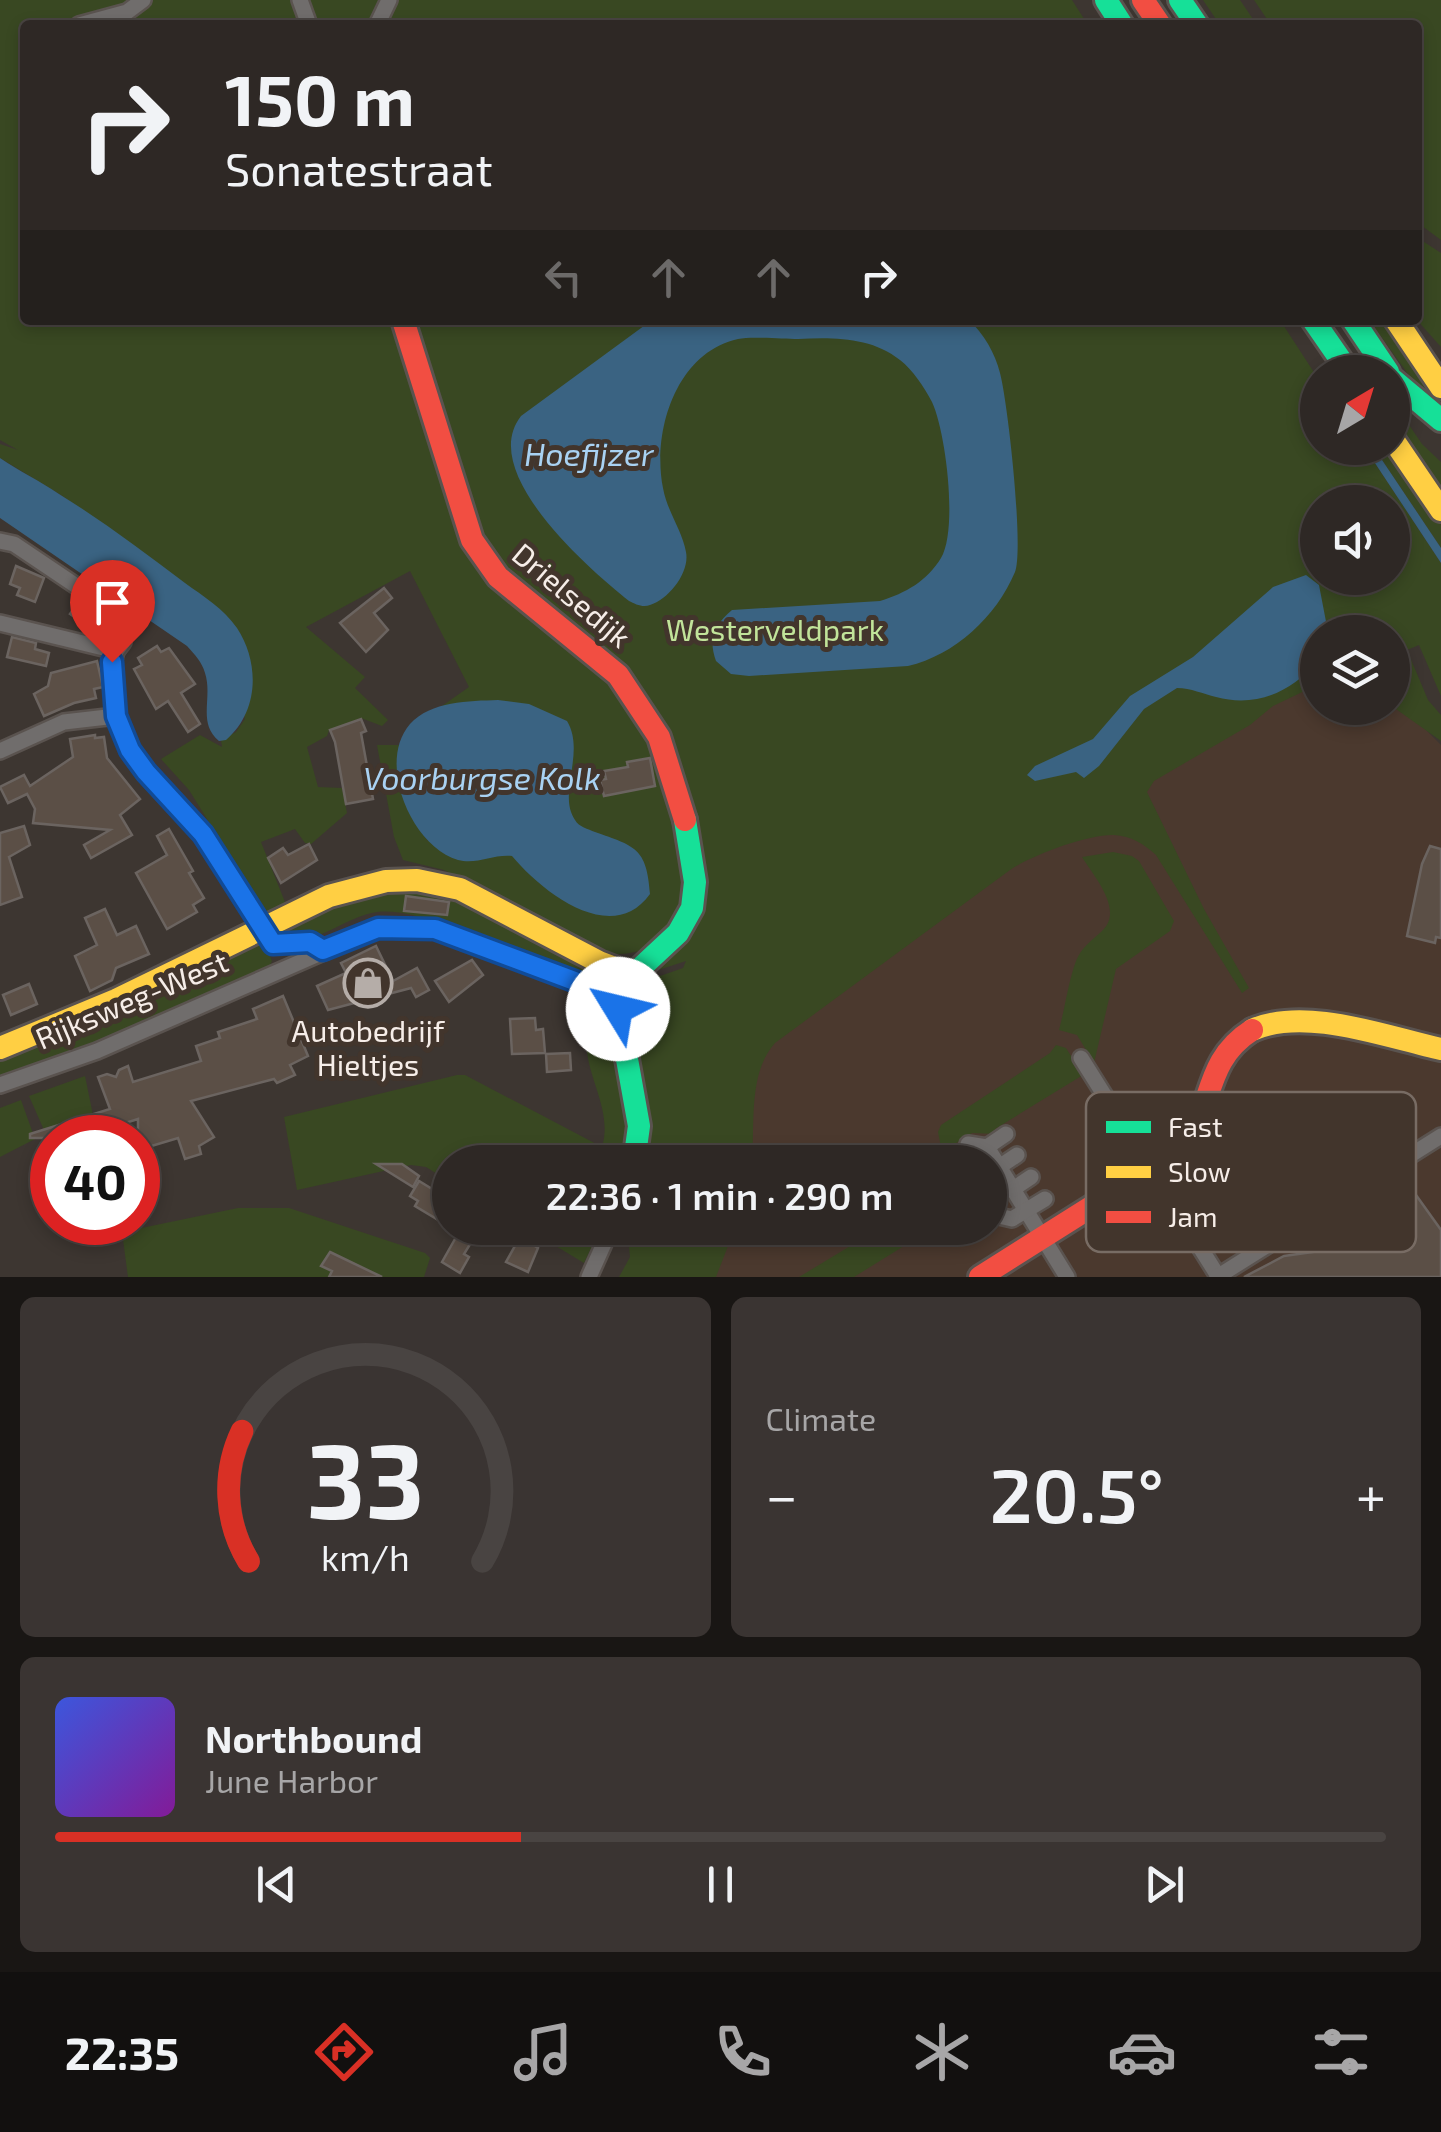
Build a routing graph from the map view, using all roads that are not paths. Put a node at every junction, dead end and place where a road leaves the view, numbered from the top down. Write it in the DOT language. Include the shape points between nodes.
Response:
graph roads {
  1 [pos="143,0"];
  2 [pos="97,20"];
  3 [pos="404,325"];
  4 [pos="1316,325"];
  5 [pos="1356,325"];
  6 [pos="1399,325"];
  7 [pos="1413,346"];
  8 [pos="1337,355"];
  9 [pos="1377,355"];
  10 [pos="1441,363"];
  11 [pos="1441,387"];
  12 [pos="1410,394"];
  13 [pos="1441,420"];
  14 [pos="1410,464"];
  15 [pos="1441,510"];
  16 [pos="0,541"];
  17 [pos="0,623"];
  18 [pos="116,651"];
  19 [pos="116,716"];
  20 [pos="0,751"];
  21 [pos="268,937"];
  22 [pos="323,950"];
  23 [pos="284,966"];
  24 [pos="641,967"];
  25 [pos="620,998"];
  26 [pos="0,1048"];
  27 [pos="1441,1049"];
  28 [pos="1081,1058"];
  29 [pos="0,1086"];
  30 [pos="1102,1092"];
  31 [pos="1207,1092"];
  32 [pos="1006,1134"];
  33 [pos="1441,1136"];
  34 [pos="968,1144"];
  35 [pos="636,1145"];
  36 [pos="974,1145"];
  37 [pos="990,1145"];
  38 [pos="1416,1152"];
  39 [pos="1017,1155"];
  40 [pos="1007,1162"];
  41 [pos="1031,1176"];
  42 [pos="1007,1179"];
  43 [pos="1013,1188"];
  44 [pos="1045,1198"];
  45 [pos="1026,1210"];
  46 [pos="1086,1212"];
  47 [pos="1007,1218"];
  48 [pos="1043,1238"];
  49 [pos="603,1245"];
  50 [pos="1203,1252"];
  51 [pos="1256,1252"];
  52 [pos="1218,1276"];
  53 [pos="589,1277"];
  54 [pos="980,1277"];
  55 [pos="1067,1277"];
  1 -- 2 [label="street"];
  3 -- 24 [label="street, Drielsedijk" via="478,550 498,578 618,675 659,737 672,770 694,896 684,924"];
  4 -- 8 [label="street"];
  5 -- 9 [label="street"];
  6 -- 7 [label="street"];
  7 -- 10 [label="street"];
  7 -- 11 [label="street"];
  12 -- 13 [label="street"];
  14 -- 15 [label="street"];
  16 -- 18 [label="street" via="118,614 122,642"];
  17 -- 18 [label="street"];
  18 -- 19 [label="street"];
  19 -- 20 [label="street" via="64,722"];
  19 -- 21 [label="street" via="130,750 203,834"];
  21 -- 22 [label="street, Rijksweg-West"];
  21 -- 23 [label="street"];
  21 -- 24 [label="street, Rijksweg-West" via="352,888 417,880 460,889 599,962"];
  21 -- 26 [label="street, Rijksweg-West"];
  22 -- 23 [label="street, Rijksweg-West"];
  22 -- 25 [label="street, Rijksweg-West" via="378,928 435,929"];
  23 -- 29 [label="street, Rijksweg-West" via="96,1051"];
  24 -- 25 [label="street, Drielsedijk"];
  25 -- 35 [label="street"];
  27 -- 31 [label="street" via="1304,1018 1281,1019 1239,1039"];
  28 -- 30 [label="street"];
  32 -- 37 [label="street"];
  33 -- 38 [label="street"];
  34 -- 36 [label="street"];
  39 -- 40 [label="street"];
  41 -- 43 [label="street"];
  42 -- 43 [label="street"];
  43 -- 45 [label="street"];
  44 -- 45 [label="street"];
  45 -- 47 [label="street"];
  45 -- 48 [label="street"];
  46 -- 48 [label="street"];
  48 -- 54 [label="street"];
  48 -- 55 [label="street"];
  49 -- 53 [label="street"];
  50 -- 52 [label="street"];
  51 -- 52 [label="street"];
}
